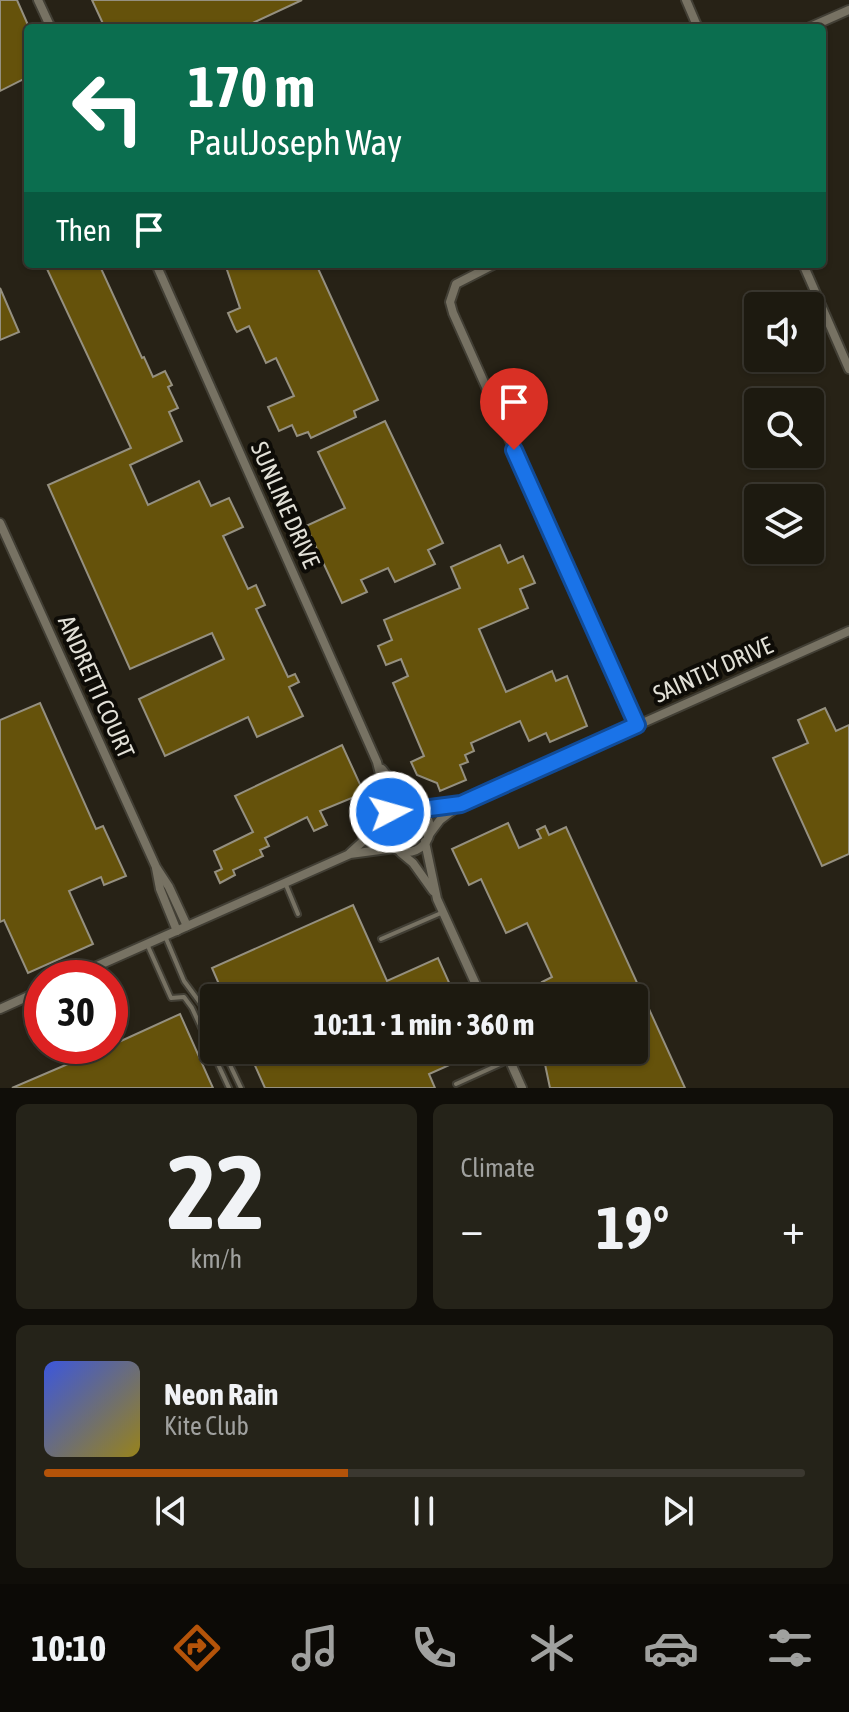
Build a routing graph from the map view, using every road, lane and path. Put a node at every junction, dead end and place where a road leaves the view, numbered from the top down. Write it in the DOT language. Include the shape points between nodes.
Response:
graph roads {
  1 [pos="38,0"];
  2 [pos="686,0"];
  3 [pos="849,10"];
  4 [pos="49,24"];
  5 [pos="696,24"];
  6 [pos="817,24"];
  7 [pos="158,268"];
  8 [pos="487,268"];
  9 [pos="805,268"];
  10 [pos="849,369"];
  11 [pos="0,523"];
  12 [pos="849,631"];
  13 [pos="637,725"];
  14 [pos="377,762"];
  15 [pos="461,804"];
  16 [pos="415,808"];
  17 [pos="385,821"];
  18 [pos="427,839"];
  19 [pos="397,849"];
  20 [pos="350,854"];
  21 [pos="156,867"];
  22 [pos="285,883"];
  23 [pos="437,899"];
  24 [pos="443,912"];
  25 [pos="298,914"];
  26 [pos="187,926"];
  27 [pos="177,931"];
  28 [pos="165,936"];
  29 [pos="381,939"];
  30 [pos="147,944"];
  31 [pos="111,960"];
  32 [pos="476,984"];
  33 [pos="24,998"];
  34 [pos="200,1003"];
  35 [pos="0,1009"];
  36 [pos="230,1064"];
  37 [pos="500,1064"];
  38 [pos="511,1064"];
  39 [pos="456,1084"];
  40 [pos="229,1088"];
  41 [pos="241,1088"];
  42 [pos="522,1088"];
  1 -- 4 [label="street"];
  2 -- 5 [label="street"];
  3 -- 6 [label="street"];
  7 -- 14 [label="street, SUNLINE DRIVE"];
  8 -- 13 [label="street" via="456,284 450,302 453,313"];
  9 -- 10 [label="street"];
  11 -- 21 [label="street, ANDRETTI COURT"];
  12 -- 13 [label="street, SAINTLY DRIVE"];
  13 -- 15 [label="street, SAINTLY DRIVE"];
  14 -- 16 [label="street, SUNLINE DRIVE"];
  14 -- 17 [label="street, SUNLINE DRIVE" via="386,798"];
  15 -- 16 [label="street, SAINTLY DRIVE"];
  15 -- 18 [label="street, SAINTLY DRIVE"];
  16 -- 17 [label="street" via="398,807"];
  16 -- 18 [label="street" via="427,818"];
  17 -- 19 [label="street" via="385,837"];
  17 -- 20 [label="street"];
  18 -- 19 [label="street" via="413,851"];
  18 -- 23 [label="street"];
  19 -- 20 [label="street"];
  19 -- 23 [label="street" via="419,870"];
  20 -- 22 [label="street"];
  21 -- 26 [label="street"];
  21 -- 27 [label="street"];
  22 -- 25 [label="lane"];
  22 -- 26 [label="street"];
  23 -- 24 [label="street"];
  24 -- 29 [label="lane"];
  24 -- 32 [label="street"];
  26 -- 27 [label="street"];
  27 -- 28 [label="street"];
  28 -- 30 [label="street"];
  28 -- 34 [label="lane" via="184,981"];
  30 -- 31 [label="street"];
  30 -- 40 [label="lane" via="171,998 184,997 192,1008"];
  33 -- 35 [label="street"];
  36 -- 41 [label="lane"];
  37 -- 39 [label="lane"];
  38 -- 42 [label="street"];
}
